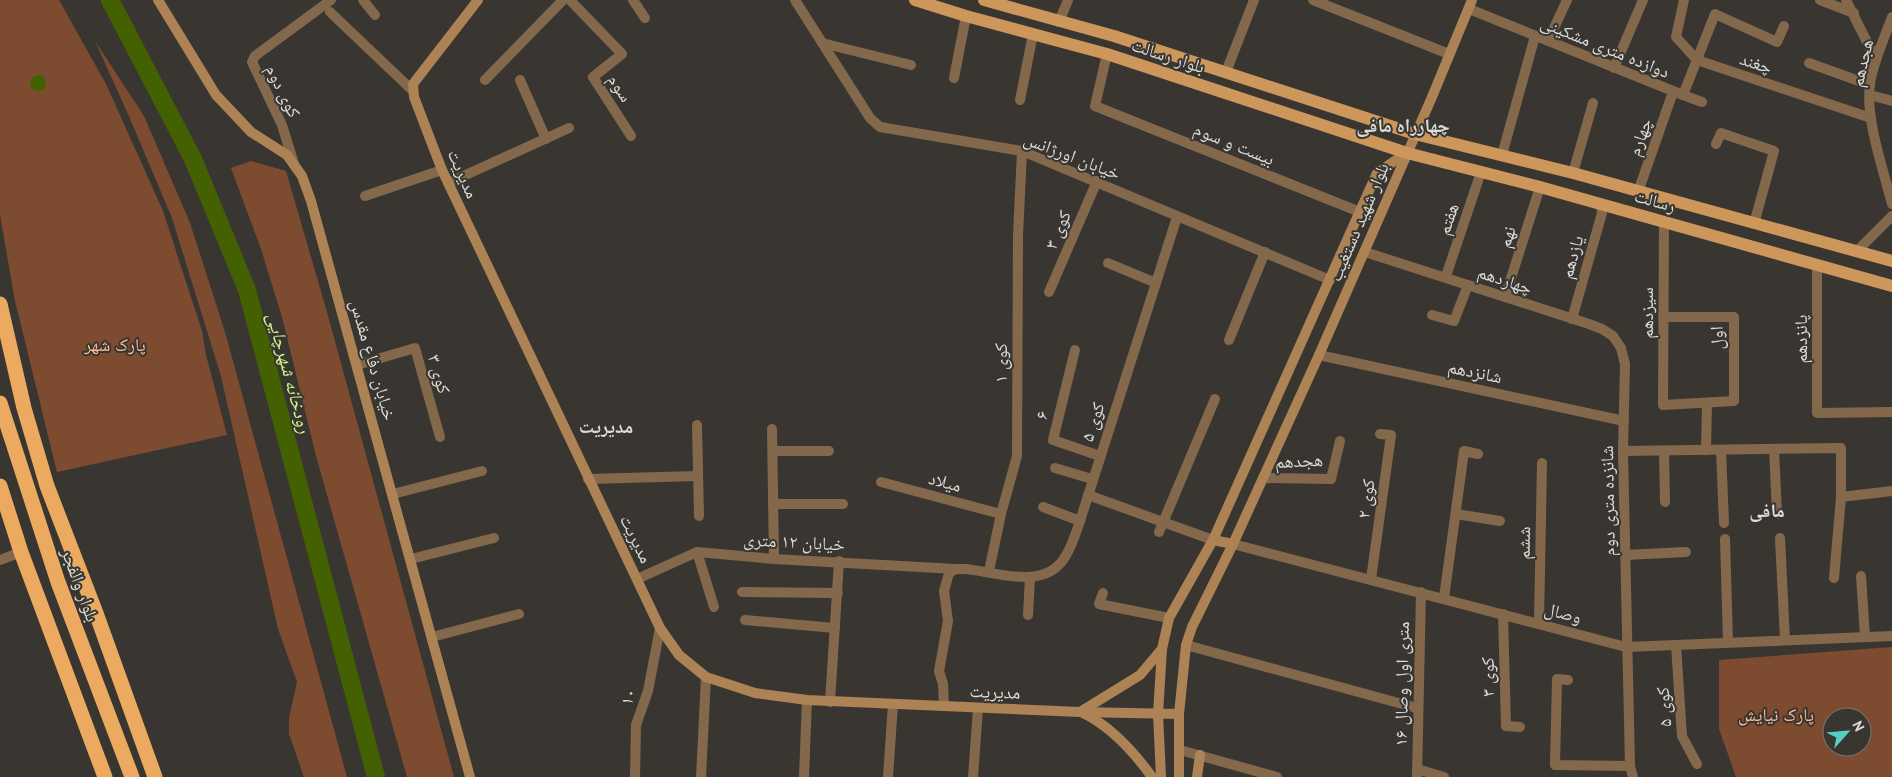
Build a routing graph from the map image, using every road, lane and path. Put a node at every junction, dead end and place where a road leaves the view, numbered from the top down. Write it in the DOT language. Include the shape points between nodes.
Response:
graph roads {
  1 [pos="158,0"];
  2 [pos="364,0"];
  3 [pos="478,0"];
  4 [pos="563,0"];
  5 [pos="570,0"];
  6 [pos="633,0"];
  7 [pos="795,0"];
  8 [pos="1068,0"];
  9 [pos="1254,0"];
  10 [pos="1312,0"];
  11 [pos="1567,0"];
  12 [pos="1643,0"];
  13 [pos="1684,0"];
  14 [pos="1820,0"];
  15 [pos="1846,0"];
  16 [pos="993,1"];
  17 [pos="924,2"];
  18 [pos="325,4"];
  19 [pos="1470,4"];
  20 [pos="1854,13"];
  21 [pos="376,15"];
  22 [pos="966,16"];
  23 [pos="1892,17"];
  24 [pos="645,18"];
  25 [pos="1059,22"];
  26 [pos="1784,26"];
  27 [pos="1032,34"];
  28 [pos="1114,36"];
  29 [pos="1535,36"];
  30 [pos="1548,41"];
  31 [pos="822,43"];
  32 [pos="1107,54"];
  33 [pos="1449,54"];
  34 [pos="1697,60"];
  35 [pos="1876,60"];
  36 [pos="1809,63"];
  37 [pos="911,65"];
  38 [pos="1614,68"];
  39 [pos="1226,72"];
  40 [pos="954,78"];
  41 [pos="485,80"];
  42 [pos="520,80"];
  43 [pos="412,90"];
  44 [pos="1870,90"];
  45 [pos="1678,94"];
  46 [pos="1020,100"];
  47 [pos="1892,101"];
  48 [pos="1702,102"];
  49 [pos="1593,103"];
  50 [pos="1871,118"];
  51 [pos="569,128"];
  52 [pos="1415,134"];
  53 [pos="631,136"];
  54 [pos="546,139"];
  55 [pos="1716,144"];
  56 [pos="1022,151"];
  57 [pos="1407,153"];
  58 [pos="1502,156"];
  59 [pos="294,165"];
  60 [pos="442,170"];
  61 [pos="1481,172"];
  62 [pos="1574,173"];
  63 [pos="1097,181"];
  64 [pos="448,183"];
  65 [pos="1606,183"];
  66 [pos="1540,187"];
  67 [pos="1638,192"];
  68 [pos="365,196"];
  69 [pos="1601,204"];
  70 [pos="1892,204"];
  71 [pos="1360,212"];
  72 [pos="1892,216"];
  73 [pos="1177,217"];
  74 [pos="1664,222"];
  75 [pos="1754,224"];
  76 [pos="1265,252"];
  77 [pos="1365,252"];
  78 [pos="1858,252"];
  79 [pos="1892,261"];
  80 [pos="1108,263"];
  81 [pos="1817,265"];
  82 [pos="1446,276"];
  83 [pos="1330,280"];
  84 [pos="1156,283"];
  85 [pos="1468,285"];
  86 [pos="1892,286"];
  87 [pos="1049,292"];
  88 [pos="1505,297"];
  89 [pos="0,304"];
  90 [pos="1432,315"];
  91 [pos="1663,317"];
  92 [pos="1572,319"];
  93 [pos="1229,340"];
  94 [pos="1075,350"];
  95 [pos="1319,355"];
  96 [pos="1624,356"];
  97 [pos="357,365"];
  98 [pos="1215,399"];
  99 [pos="0,403"];
  100 [pos="1708,403"];
  101 [pos="1892,412"];
  102 [pos="1624,421"];
  103 [pos="697,425"];
  104 [pos="772,429"];
  105 [pos="1380,434"];
  106 [pos="440,437"];
  107 [pos="1340,441"];
  108 [pos="1774,449"];
  109 [pos="829,450"];
  110 [pos="1706,450"];
  111 [pos="1721,450"];
  112 [pos="772,451"];
  113 [pos="1623,451"];
  114 [pos="1664,451"];
  115 [pos="1478,454"];
  116 [pos="1100,456"];
  117 [pos="1542,463"];
  118 [pos="1055,468"];
  119 [pos="482,471"];
  120 [pos="698,476"];
  121 [pos="1264,478"];
  122 [pos="588,479"];
  123 [pos="1092,479"];
  124 [pos="881,482"];
  125 [pos="0,486"];
  126 [pos="1892,491"];
  127 [pos="393,494"];
  128 [pos="1088,495"];
  129 [pos="1841,497"];
  130 [pos="1665,502"];
  131 [pos="773,504"];
  132 [pos="843,504"];
  133 [pos="1043,507"];
  134 [pos="1000,514"];
  135 [pos="1456,514"];
  136 [pos="1777,514"];
  137 [pos="699,516"];
  138 [pos="1080,521"];
  139 [pos="1164,521"];
  140 [pos="1500,521"];
  141 [pos="1724,523"];
  142 [pos="1159,532"];
  143 [pos="494,538"];
  144 [pos="1725,538"];
  145 [pos="1780,538"];
  146 [pos="1213,540"];
  147 [pos="1233,544"];
  148 [pos="21,552"];
  149 [pos="696,552"];
  150 [pos="1686,552"];
  151 [pos="1625,556"];
  152 [pos="410,558"];
  153 [pos="774,559"];
  154 [pos="0,560"];
  155 [pos="839,561"];
  156 [pos="956,569"];
  157 [pos="988,571"];
  158 [pos="1861,576"];
  159 [pos="1030,578"];
  160 [pos="1371,578"];
  161 [pos="1834,578"];
  162 [pos="637,579"];
  163 [pos="742,592"];
  164 [pos="1103,592"];
  165 [pos="1421,592"];
  166 [pos="838,593"];
  167 [pos="1444,598"];
  168 [pos="714,607"];
  169 [pos="519,614"];
  170 [pos="1503,614"];
  171 [pos="1028,616"];
  172 [pos="1169,618"];
  173 [pos="745,620"];
  174 [pos="1539,623"];
  175 [pos="660,628"];
  176 [pos="835,628"];
  177 [pos="432,636"];
  178 [pos="1892,636"];
  179 [pos="1865,637"];
  180 [pos="1785,640"];
  181 [pos="1728,642"];
  182 [pos="1186,645"];
  183 [pos="1676,645"];
  184 [pos="1626,647"];
  185 [pos="1162,649"];
  186 [pos="706,677"];
  187 [pos="1568,680"];
  188 [pos="807,700"];
  189 [pos="830,702"];
  190 [pos="893,704"];
  191 [pos="944,706"];
  192 [pos="978,708"];
  193 [pos="1417,708"];
  194 [pos="1080,712"];
  195 [pos="1158,714"];
  196 [pos="1179,714"];
  197 [pos="1520,727"];
  198 [pos="1180,750"];
  199 [pos="1200,756"];
  200 [pos="1697,764"];
  201 [pos="1632,772"];
  202 [pos="1417,773"];
  203 [pos="105,777"];
  204 [pos="132,777"];
  205 [pos="155,777"];
  206 [pos="470,777"];
  207 [pos="635,777"];
  208 [pos="701,777"];
  209 [pos="804,777"];
  210 [pos="888,777"];
  211 [pos="973,777"];
  212 [pos="1152,777"];
  213 [pos="1161,777"];
  214 [pos="1179,777"];
  215 [pos="1197,777"];
  216 [pos="1274,777"];
  217 [pos="1444,777"];
  1 -- 59 [label="street, خیابان دفاع مقدس" via="216,94 251,132 287,155"];
  2 -- 21 [label="street"];
  3 -- 43 [label="street" via="413,84"];
  4 -- 41 [label="street"];
  5 -- 53 [label="street, سوم" via="622,54 593,77"];
  6 -- 24 [label="street"];
  7 -- 31 [label="street, خیابان اورژانس"];
  8 -- 25 [label="street"];
  9 -- 39 [label="street"];
  10 -- 33 [label="street"];
  11 -- 30 [label="street"];
  12 -- 38 [label="street"];
  13 -- 34 [label="street, چغند" via="1676,37"];
  14 -- 20 [label="street"];
  15 -- 20 [label="street"];
  16 -- 25 [label="main road, بلوار رسالت"];
  17 -- 22 [label="main road, بلوار رسالت"];
  18 -- 43 [label="street"];
  18 -- 59 [label="street, کوی دوم" via="255,56 252,62 282,125"];
  19 -- 29 [label="street, دوازده متری مشکینی"];
  19 -- 33 [label="street"];
  20 -- 35 [label="street"];
  22 -- 27 [label="main road, بلوار رسالت"];
  22 -- 40 [label="street"];
  23 -- 35 [label="street, هجدهم"];
  25 -- 28 [label="main road, بلوار رسالت"];
  26 -- 34 [label="street, چهارم" via="1777,42 1715,14"];
  27 -- 32 [label="main road, بلوار رسالت"];
  27 -- 46 [label="street"];
  28 -- 32 [label="main road"];
  28 -- 39 [label="main road, بلوار رسالت"];
  29 -- 30 [label="street, دوازده متری مشکینی"];
  29 -- 58 [label="street"];
  30 -- 38 [label="street, دوازده متری مشکینی"];
  31 -- 37 [label="street"];
  31 -- 56 [label="street, خیابان اورژانس" via="870,118 880,127"];
  32 -- 57 [label="main road, بلوار رسالت"];
  32 -- 71 [label="street, بیست و سوم" via="1095,106"];
  33 -- 52 [label="street"];
  34 -- 45 [label="street, چهارم"];
  34 -- 50 [label="street, چغند"];
  35 -- 44 [label="street, هجدهم"];
  36 -- 44 [label="street"];
  38 -- 45 [label="street, دوازده متری مشکینی"];
  39 -- 52 [label="main road, بلوار رسالت"];
  42 -- 54 [label="street"];
  43 -- 60 [label="street, مدیریت"];
  44 -- 47 [label="street"];
  44 -- 50 [label="street, هجدهم"];
  45 -- 48 [label="street, دوازده متری مشکینی"];
  45 -- 67 [label="street, چهارم"];
  49 -- 62 [label="street"];
  50 -- 70 [label="street, هجدهم"];
  51 -- 54 [label="street"];
  52 -- 57 [label="street"];
  52 -- 58 [label="main road, رسالت"];
  54 -- 64 [label="street"];
  55 -- 75 [label="street" via="1721,133 1774,151"];
  56 -- 63 [label="street, خیابان اورژانس"];
  56 -- 134 [label="street, کوی ۱" via="1018,236 1017,456"];
  57 -- 61 [label="main road, رسالت"];
  57 -- 71 [label="street, بلوار شهید دستغیب" via="1377,173"];
  57 -- 77 [label="street, بلوار شهید دستغیب"];
  58 -- 62 [label="main road, رسالت"];
  59 -- 97 [label="street, خیابان دفاع مقدس" via="302,176 311,201"];
  60 -- 64 [label="street, مدیریت"];
  60 -- 68 [label="street"];
  61 -- 66 [label="main road, رسالت"];
  61 -- 82 [label="street, هفتم"];
  62 -- 65 [label="main road, رسالت"];
  63 -- 73 [label="street, خیابان اورژانس"];
  63 -- 87 [label="street, کوی ۳"];
  64 -- 122 [label="street, مدیریت"];
  65 -- 67 [label="main road, رسالت"];
  65 -- 69 [label="main road"];
  66 -- 69 [label="main road, رسالت"];
  66 -- 88 [label="street, نهم"];
  67 -- 75 [label="main road, رسالت"];
  69 -- 74 [label="main road, رسالت"];
  69 -- 92 [label="street, یازدهم" via="1602,213"];
  71 -- 83 [label="street, بلوار شهید دستغیب"];
  72 -- 78 [label="street"];
  73 -- 76 [label="street, خیابان اورژانس"];
  73 -- 84 [label="street, کوی ۵"];
  74 -- 81 [label="main road, رسالت"];
  74 -- 91 [label="street, سیزدهم"];
  75 -- 78 [label="main road, رسالت"];
  76 -- 83 [label="street, خیابان اورژانس"];
  76 -- 93 [label="street"];
  77 -- 82 [label="street, چهاردهم"];
  77 -- 95 [label="street, بلوار شهید دستغیب"];
  78 -- 79 [label="main road, رسالت"];
  80 -- 84 [label="street"];
  81 -- 86 [label="main road, رسالت"];
  81 -- 101 [label="street, پانزدهم" via="1817,413"];
  82 -- 85 [label="street, چهاردهم"];
  83 -- 146 [label="street, بلوار شهید دستغیب"];
  84 -- 116 [label="street, کوی ۵"];
  85 -- 88 [label="street, چهاردهم"];
  85 -- 90 [label="street" via="1454,321"];
  88 -- 92 [label="street, چهاردهم"];
  89 -- 205 [label="highway" via="24,408 47,486"];
  91 -- 100 [label="street, سیزدهم" via="1663,405"];
  91 -- 100 [label="street, اول" via="1734,317 1734,401"];
  92 -- 96 [label="street, چهاردهم" via="1602,329 1612,336"];
  94 -- 116 [label="street, ۶" via="1053,440"];
  95 -- 102 [label="street, شانزدهم"];
  95 -- 121 [label="street, بلوار شهید دستغیب"];
  96 -- 102 [label="street, شانزده متری دوم"];
  97 -- 106 [label="street, کوی ۳" via="415,348"];
  97 -- 127 [label="street, خیابان دفاع مقدس"];
  98 -- 139 [label="street"];
  99 -- 204 [label="highway, بلوار والفجر" via="58,582"];
  100 -- 110 [label="street"];
  102 -- 113 [label="street, شانزده متری دوم"];
  103 -- 120 [label="street"];
  104 -- 112 [label="street"];
  105 -- 160 [label="street, کوی ۲" via="1391,435"];
  107 -- 121 [label="street, هجدهم" via="1331,479"];
  108 -- 111 [label="street"];
  108 -- 129 [label="street" via="1841,448"];
  108 -- 136 [label="street"];
  109 -- 112 [label="street"];
  110 -- 111 [label="street"];
  110 -- 114 [label="street"];
  111 -- 141 [label="street"];
  112 -- 131 [label="street"];
  113 -- 114 [label="street"];
  113 -- 151 [label="street, شانزده متری دوم"];
  114 -- 130 [label="street"];
  115 -- 135 [label="street" via="1464,451"];
  116 -- 123 [label="street, کوی ۵"];
  117 -- 174 [label="street, ششم"];
  118 -- 123 [label="street"];
  119 -- 127 [label="street"];
  120 -- 122 [label="street"];
  120 -- 137 [label="street"];
  121 -- 147 [label="street, بلوار شهید دستغیب"];
  122 -- 162 [label="street, مدیریت"];
  123 -- 128 [label="street, کوی ۵"];
  124 -- 134 [label="street, میلاد"];
  125 -- 148 [label="highway"];
  126 -- 129 [label="street"];
  127 -- 152 [label="street, خیابان دفاع مقدس"];
  128 -- 138 [label="street, کوی ۵"];
  128 -- 139 [label="street"];
  129 -- 161 [label="street"];
  131 -- 132 [label="street"];
  131 -- 153 [label="street"];
  133 -- 138 [label="street"];
  134 -- 157 [label="street, کوی ۱"];
  135 -- 140 [label="street"];
  135 -- 167 [label="street"];
  138 -- 159 [label="street, کوی ۵" via="1065,559 1048,573"];
  139 -- 142 [label="street"];
  139 -- 146 [label="street"];
  143 -- 152 [label="street"];
  144 -- 181 [label="street"];
  145 -- 180 [label="street"];
  146 -- 147 [label="street"];
  146 -- 172 [label="street, بلوار شهید دستغیب"];
  147 -- 160 [label="street, وصال"];
  147 -- 182 [label="street, بلوار شهید دستغیب"];
  148 -- 154 [label="street"];
  148 -- 203 [label="highway"];
  149 -- 153 [label="street, خیابان ۱۲ متری"];
  149 -- 162 [label="street, خیابان ۱۲ متری"];
  149 -- 168 [label="street"];
  150 -- 151 [label="street"];
  151 -- 184 [label="street, شانزده متری دوم"];
  152 -- 177 [label="street, خیابان دفاع مقدس"];
  153 -- 155 [label="street, خیابان ۱۲ متری"];
  155 -- 156 [label="street, خیابان ۱۲ متری"];
  155 -- 166 [label="street"];
  156 -- 157 [label="street, خیابان ۱۲ متری"];
  156 -- 191 [label="street" via="949,573 944,591 948,621 939,671"];
  157 -- 159 [label="street"];
  158 -- 179 [label="street"];
  159 -- 171 [label="street"];
  160 -- 165 [label="street, وصال"];
  162 -- 175 [label="street, مدیریت"];
  163 -- 166 [label="street"];
  164 -- 172 [label="street" via="1100,604"];
  165 -- 167 [label="street, وصال"];
  165 -- 193 [label="street, ۱۶ متری اول وصال"];
  166 -- 176 [label="street"];
  167 -- 170 [label="street, وصال"];
  169 -- 177 [label="street"];
  170 -- 174 [label="street, وصال"];
  170 -- 197 [label="street, کوی ۳" via="1506,726"];
  172 -- 185 [label="street, بلوار شهید دستغیب"];
  173 -- 176 [label="street"];
  174 -- 184 [label="street, وصال"];
  175 -- 186 [label="street, مدیریت" via="678,655"];
  175 -- 207 [label="street, ۱۰" via="648,691 636,725"];
  176 -- 189 [label="street"];
  177 -- 206 [label="street, خیابان دفاع مقدس"];
  178 -- 179 [label="street, وصال"];
  179 -- 180 [label="street, وصال"];
  180 -- 181 [label="street, وصال"];
  181 -- 183 [label="street, وصال"];
  182 -- 193 [label="street"];
  182 -- 196 [label="street, بلوار شهید دستغیب"];
  183 -- 184 [label="street, وصال"];
  183 -- 200 [label="street, کوی ۵" via="1682,736"];
  184 -- 201 [label="street, شانزده متری دوم"];
  185 -- 194 [label="street" via="1140,675"];
  185 -- 195 [label="street, بلوار شهید دستغیب"];
  186 -- 188 [label="street, مدیریت" via="755,693"];
  186 -- 208 [label="street"];
  187 -- 201 [label="street" via="1557,680 1555,765"];
  188 -- 189 [label="street, مدیریت"];
  188 -- 209 [label="street"];
  189 -- 190 [label="street, مدیریت"];
  190 -- 191 [label="street, مدیریت"];
  190 -- 210 [label="street"];
  191 -- 192 [label="street, مدیریت"];
  192 -- 194 [label="street, مدیریت"];
  192 -- 211 [label="street"];
  193 -- 202 [label="street, ۱۶ متری اول وصال"];
  194 -- 195 [label="street, مدیریت"];
  194 -- 212 [label="street" via="1098,720 1120,739"];
  195 -- 196 [label="street, مدیریت"];
  195 -- 213 [label="street, بلوار شهید دستغیب"];
  196 -- 198 [label="street, بلوار شهید دستغیب"];
  198 -- 199 [label="street"];
  198 -- 214 [label="street, بلوار شهید دستغیب"];
  199 -- 215 [label="street"];
  199 -- 216 [label="street"];
  202 -- 217 [label="street"];
}
